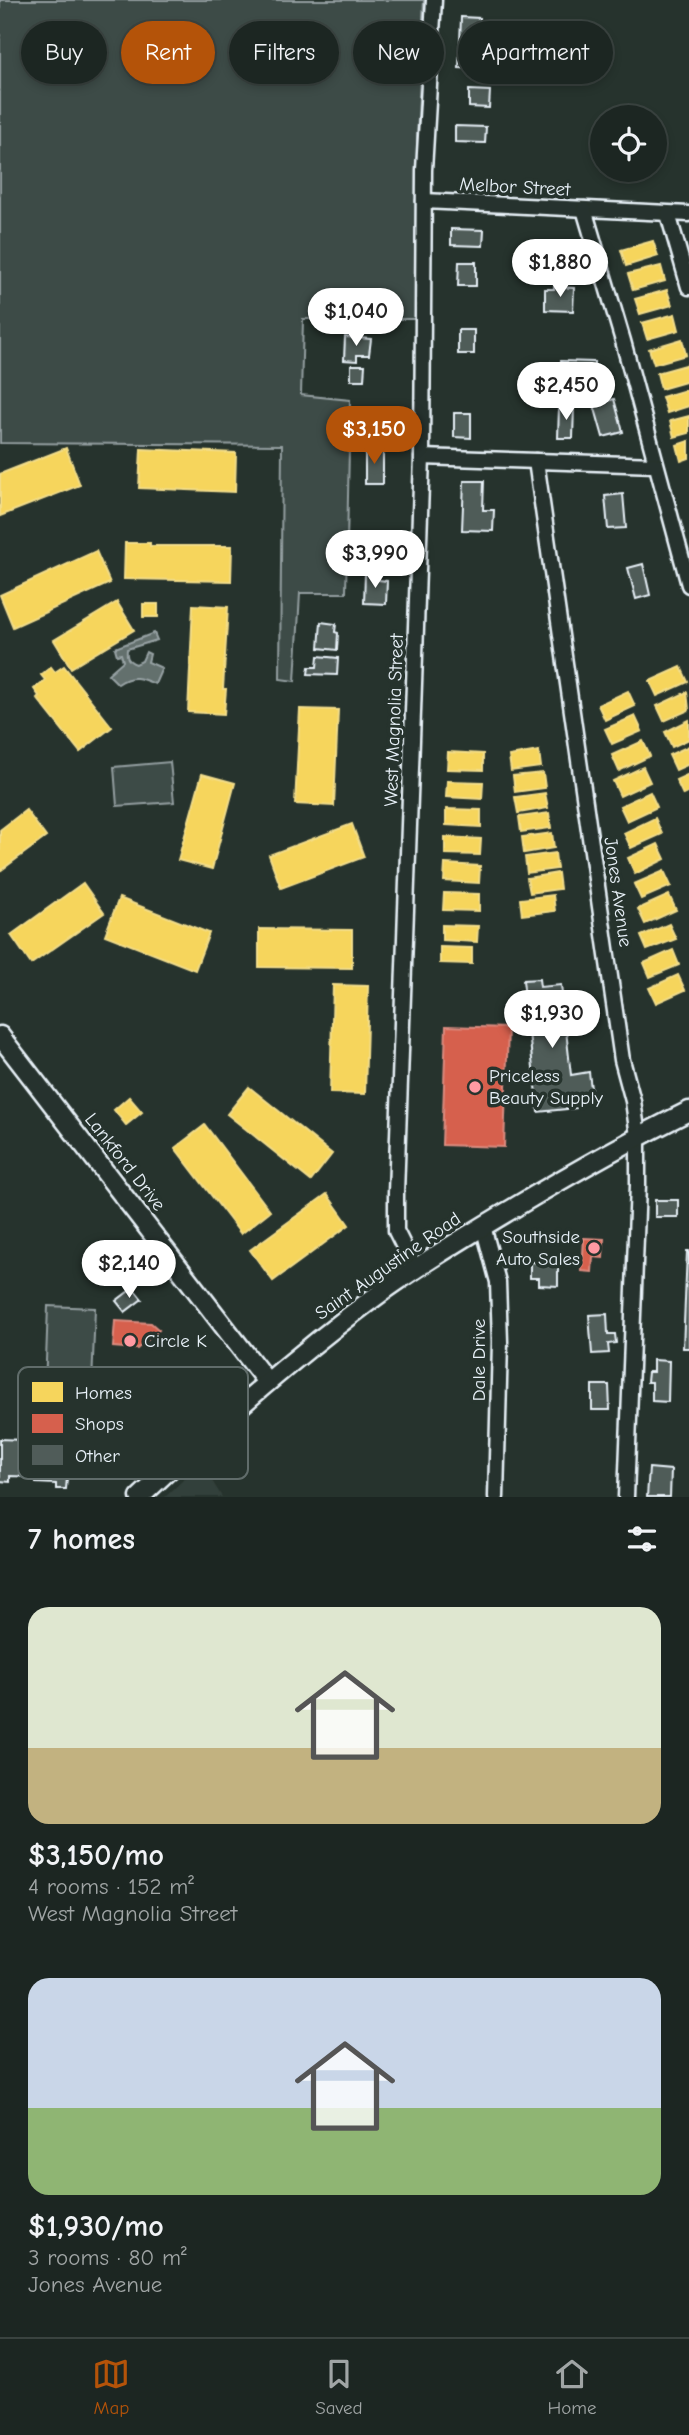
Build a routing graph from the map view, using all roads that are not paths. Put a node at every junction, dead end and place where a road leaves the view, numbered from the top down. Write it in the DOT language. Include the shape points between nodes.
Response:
graph roads {
  1 [pos="434,0"];
  2 [pos="424,201"];
  3 [pos="584,209"];
  4 [pos="668,214"];
  5 [pos="689,214"];
  6 [pos="689,287"];
  7 [pos="422,457"];
  8 [pos="536,461"];
  9 [pos="656,465"];
  10 [pos="689,585"];
  11 [pos="0,1035"];
  12 [pos="689,1111"];
  13 [pos="638,1136"];
  14 [pos="483,1226"];
  15 [pos="415,1269"];
  16 [pos="267,1382"];
  17 [pos="248,1398"];
  18 [pos="159,1479"];
  19 [pos="140,1497"];
  20 [pos="496,1497"];
  21 [pos="626,1497"];
  1 -- 2 [label="street, West Magnolia Street"];
  2 -- 3 [label="street, Melbor Street"];
  2 -- 7 [label="street, West Magnolia Street"];
  3 -- 4 [label="street, Melbor Street"];
  3 -- 9 [label="street"];
  4 -- 5 [label="street, Melbor Street"];
  4 -- 6 [label="street"];
  7 -- 8 [label="street"];
  7 -- 15 [label="street, West Magnolia Street" via="396,1193 396,1231"];
  8 -- 9 [label="street"];
  8 -- 13 [label="street, Jones Avenue" via="622,1060"];
  9 -- 10 [label="street"];
  11 -- 16 [label="main road, Lankford Drive"];
  12 -- 13 [label="main road, Saint Augustine Road"];
  13 -- 14 [label="main road, Saint Augustine Road"];
  13 -- 21 [label="street, Jones Avenue"];
  14 -- 15 [label="main road, Saint Augustine Road"];
  14 -- 20 [label="street, Dale Drive" via="498,1282"];
  15 -- 16 [label="main road, Saint Augustine Road"];
  16 -- 17 [label="main road, Saint Augustine Road"];
  18 -- 19 [label="main road, Saint Augustine Road"];
}
